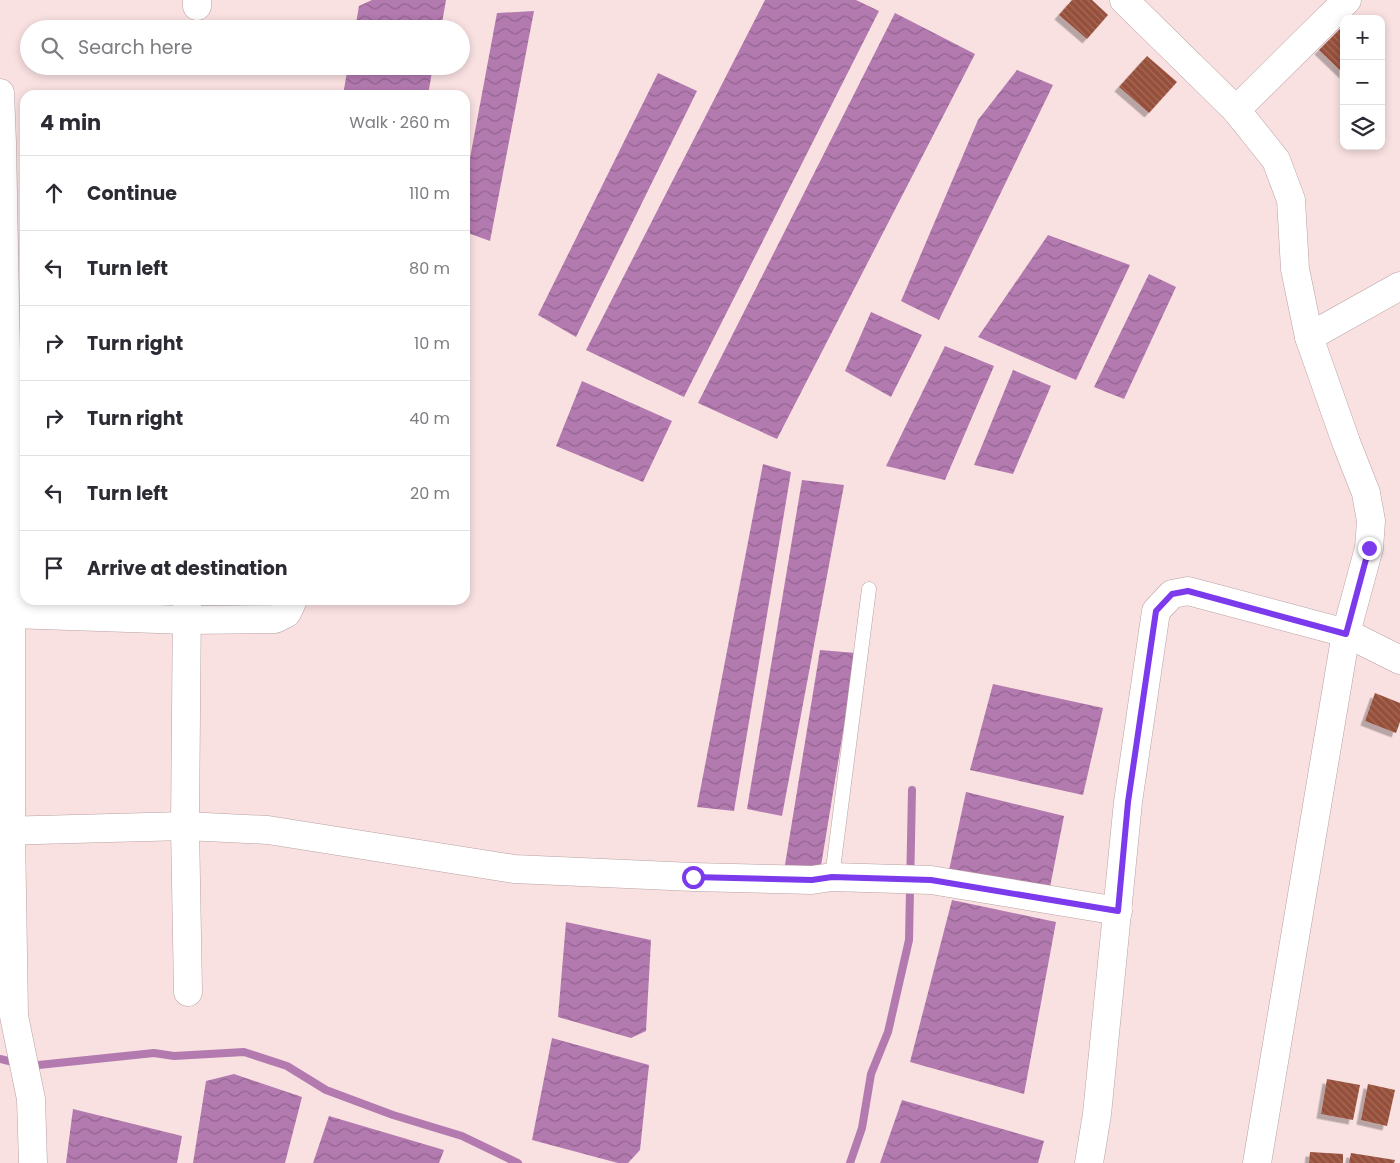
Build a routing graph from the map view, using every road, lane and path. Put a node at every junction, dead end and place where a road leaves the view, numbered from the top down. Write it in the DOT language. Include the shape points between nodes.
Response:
graph roads {
  1 [pos="1124,0"];
  2 [pos="1347,0"];
  3 [pos="0,93"];
  4 [pos="1236,110"];
  5 [pos="1400,286"];
  6 [pos="15,311"];
  7 [pos="1309,337"];
  8 [pos="869,589"];
  9 [pos="7,604"];
  10 [pos="20,604"];
  11 [pos="37,605"];
  12 [pos="291,605"];
  13 [pos="187,610"];
  14 [pos="1346,634"];
  15 [pos="1400,660"];
  16 [pos="185,826"];
  17 [pos="5,831"];
  18 [pos="832,877"];
  19 [pos="1118,911"];
  20 [pos="188,992"];
  21 [pos="33,1163"];
  22 [pos="1089,1163"];
  23 [pos="1258,1163"];
  1 -- 4 [label="street"];
  2 -- 4 [label="street"];
  3 -- 6 [label="street"];
  4 -- 7 [label="street" via="1276,160 1291,200 1295,269"];
  5 -- 7 [label="street"];
  6 -- 9 [label="street"];
  7 -- 14 [label="street" via="1366,493 1371,521 1369,548"];
  8 -- 18 [label="lane"];
  9 -- 10 [label="street"];
  9 -- 17 [label="street"];
  11 -- 13 [label="street"];
  12 -- 13 [label="street" via="287,613 275,619"];
  13 -- 16 [label="street"];
  14 -- 15 [label="street"];
  14 -- 19 [label="street" via="1188,591 1172,594 1156,611 1128,802"];
  14 -- 23 [label="street"];
  16 -- 17 [label="street"];
  16 -- 18 [label="street" via="268,830 514,869 812,880"];
  16 -- 20 [label="street"];
  17 -- 21 [label="street" via="14,1016 31,1099"];
  18 -- 19 [label="street" via="931,880"];
  19 -- 22 [label="street"];
}
